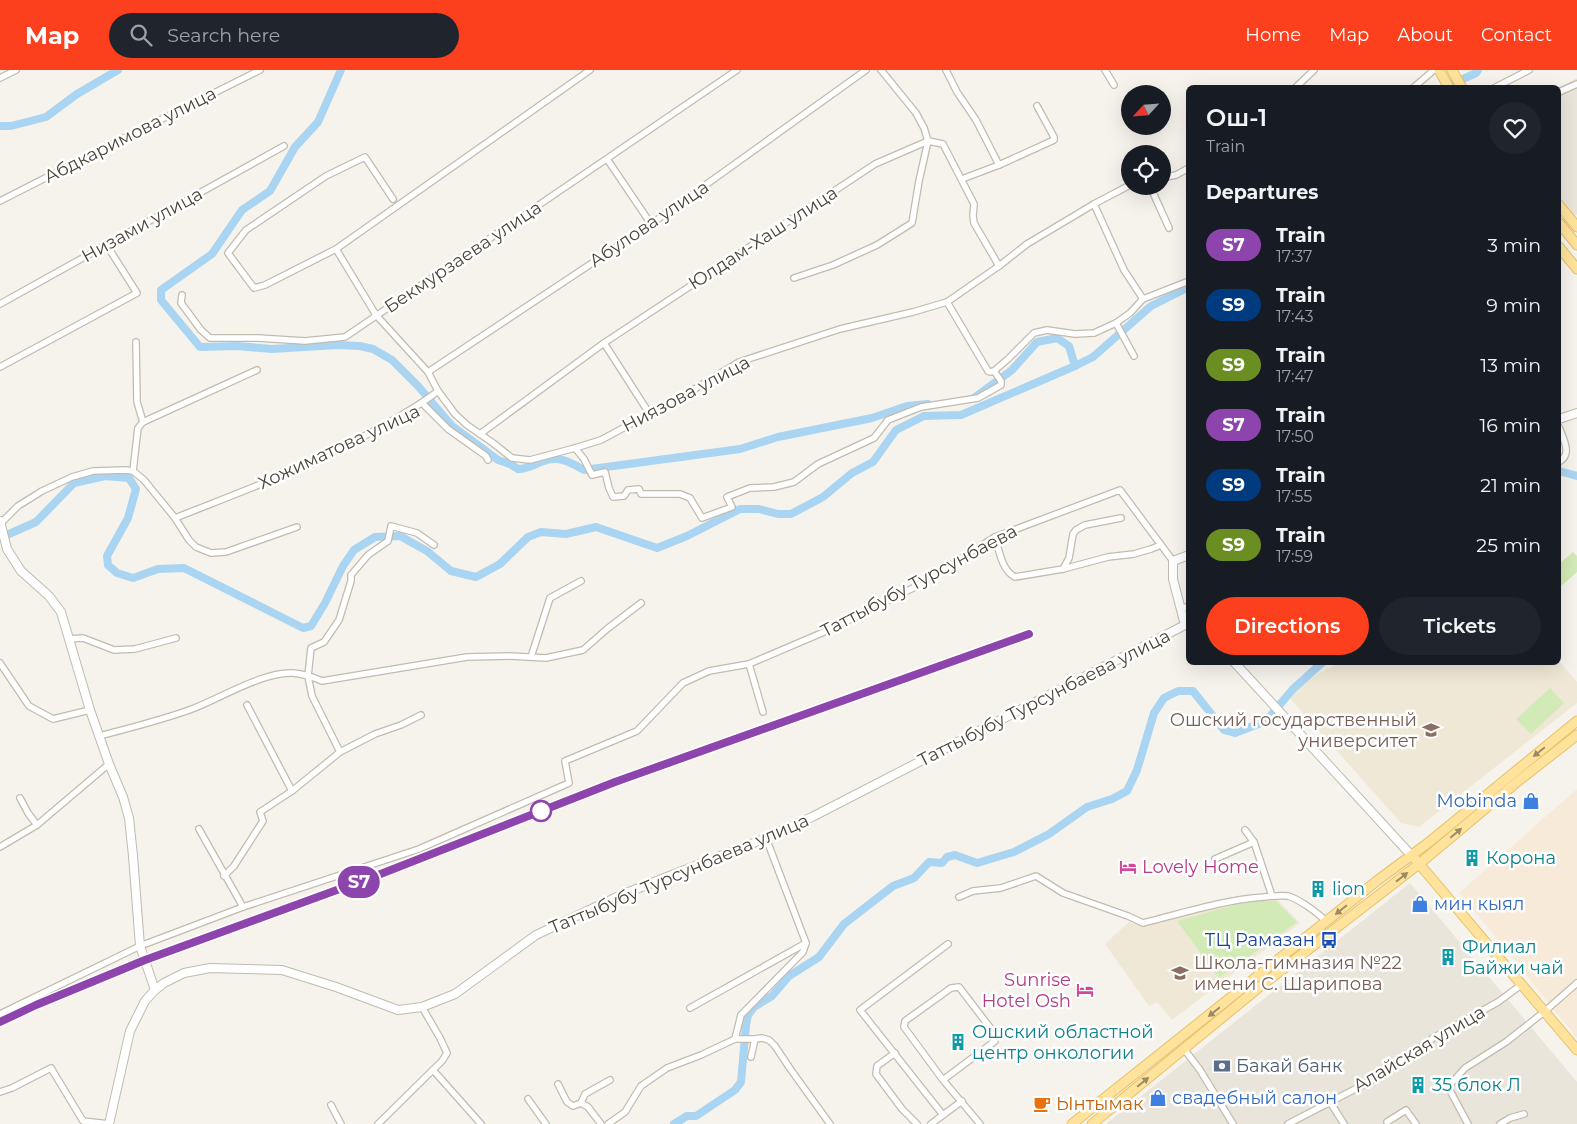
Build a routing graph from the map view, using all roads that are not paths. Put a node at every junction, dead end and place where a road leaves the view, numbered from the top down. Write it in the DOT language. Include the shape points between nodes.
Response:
graph roads {
  1 [pos="16,70"];
  2 [pos="260,70"];
  3 [pos="590,70"];
  4 [pos="737,70"];
  5 [pos="866,70"];
  6 [pos="881,70"];
  7 [pos="946,70"];
  8 [pos="1105,70"];
  9 [pos="1314,70"];
  10 [pos="1434,70"];
  11 [pos="1439,70"];
  12 [pos="1452,70"];
  13 [pos="1529,70"];
  14 [pos="0,78"];
  15 [pos="1577,84"];
  16 [pos="1114,85"];
  17 [pos="1298,85"];
  18 [pos="1416,85"];
  19 [pos="1447,85"];
  20 [pos="1460,85"];
  21 [pos="1500,85"];
  22 [pos="1561,91"];
  23 [pos="1037,106"];
  24 [pos="928,141"];
  25 [pos="284,146"];
  26 [pos="607,159"];
  27 [pos="999,165"];
  28 [pos="1186,170"];
  29 [pos="1171,176"];
  30 [pos="962,178"];
  31 [pos="1121,190"];
  32 [pos="1154,195"];
  33 [pos="393,198"];
  34 [pos="0,201"];
  35 [pos="1094,204"];
  36 [pos="1561,207"];
  37 [pos="651,224"];
  38 [pos="1561,225"];
  39 [pos="1577,227"];
  40 [pos="1169,228"];
  41 [pos="106,244"];
  42 [pos="1577,245"];
  43 [pos="336,249"];
  44 [pos="1561,249"];
  45 [pos="999,266"];
  46 [pos="1577,269"];
  47 [pos="794,278"];
  48 [pos="1186,283"];
  49 [pos="182,295"];
  50 [pos="1144,299"];
  51 [pos="947,302"];
  52 [pos="0,304"];
  53 [pos="376,315"];
  54 [pos="1117,325"];
  55 [pos="136,342"];
  56 [pos="604,343"];
  57 [pos="1134,356"];
  58 [pos="0,367"];
  59 [pos="257,370"];
  60 [pos="994,371"];
  61 [pos="428,372"];
  62 [pos="436,392"];
  63 [pos="424,402"];
  64 [pos="649,413"];
  65 [pos="1577,413"];
  66 [pos="1561,418"];
  67 [pos="143,422"];
  68 [pos="1561,432"];
  69 [pos="480,434"];
  70 [pos="575,448"];
  71 [pos="488,460"];
  72 [pos="1561,461"];
  73 [pos="133,471"];
  74 [pos="174,518"];
  75 [pos="1121,518"];
  76 [pos="1,524"];
  77 [pos="297,527"];
  78 [pos="995,537"];
  79 [pos="434,545"];
  80 [pos="1161,545"];
  81 [pos="4,548"];
  82 [pos="1186,556"];
  83 [pos="1173,561"];
  84 [pos="1063,569"];
  85 [pos="582,581"];
  86 [pos="640,603"];
  87 [pos="1186,607"];
  88 [pos="1180,609"];
  89 [pos="1186,624"];
  90 [pos="1186,627"];
  91 [pos="176,638"];
  92 [pos="69,640"];
  93 [pos="531,657"];
  94 [pos="0,663"];
  95 [pos="749,664"];
  96 [pos="1237,665"];
  97 [pos="308,676"];
  98 [pos="247,705"];
  99 [pos="90,710"];
  100 [pos="763,712"];
  101 [pos="421,716"];
  102 [pos="1577,721"];
  103 [pos="1577,735"];
  104 [pos="99,736"];
  105 [pos="340,752"];
  106 [pos="109,764"];
  107 [pos="292,791"];
  108 [pos="20,798"];
  109 [pos="36,825"];
  110 [pos="200,829"];
  111 [pos="1246,830"];
  112 [pos="766,838"];
  113 [pos="1254,842"];
  114 [pos="0,847"];
  115 [pos="1412,855"];
  116 [pos="1215,858"];
  117 [pos="1419,864"];
  118 [pos="224,876"];
  119 [pos="1272,896"];
  120 [pos="959,897"];
  121 [pos="243,907"];
  122 [pos="1327,922"];
  123 [pos="806,943"];
  124 [pos="948,944"];
  125 [pos="140,946"];
  126 [pos="1577,983"];
  127 [pos="1521,984"];
  128 [pos="154,990"];
  129 [pos="422,1008"];
  130 [pos="690,1008"];
  131 [pos="1544,1012"];
  132 [pos="0,1014"];
  133 [pos="737,1039"];
  134 [pos="752,1039"];
  135 [pos="1184,1049"];
  136 [pos="1577,1050"];
  137 [pos="895,1053"];
  138 [pos="751,1057"];
  139 [pos="433,1070"];
  140 [pos="610,1080"];
  141 [pos="943,1080"];
  142 [pos="558,1084"];
  143 [pos="0,1092"];
  144 [pos="528,1099"];
  145 [pos="962,1101"];
  146 [pos="1330,1102"];
  147 [pos="581,1103"];
  148 [pos="331,1105"];
  149 [pos="1524,1114"];
  150 [pos="943,1115"];
  151 [pos="80,1122"];
  152 [pos="1291,1123"];
  153 [pos="1386,1123"];
  154 [pos="109,1124"];
  155 [pos="341,1124"];
  156 [pos="378,1124"];
  157 [pos="481,1124"];
  158 [pos="546,1124"];
  159 [pos="601,1124"];
  160 [pos="608,1124"];
  161 [pos="830,1124"];
  162 [pos="917,1124"];
  163 [pos="931,1124"];
  164 [pos="980,1124"];
  165 [pos="1072,1124"];
  166 [pos="1092,1124"];
  167 [pos="1233,1124"];
  168 [pos="1344,1124"];
  169 [pos="1416,1124"];
  170 [pos="1468,1124"];
  171 [pos="1500,1124"];
  1 -- 14 [label="street"];
  2 -- 34 [label="street, Абдкаримова улица"];
  3 -- 43 [label="street"];
  4 -- 26 [label="street, Бекмурзаева улица"];
  5 -- 37 [label="street, Абулова улица"];
  6 -- 24 [label="street" via="916,113"];
  7 -- 27 [label="street"];
  8 -- 16 [label="street"];
  9 -- 17 [label="street"];
  10 -- 18 [label="street"];
  11 -- 19 [label="main road"];
  12 -- 20 [label="main road"];
  13 -- 21 [label="street"];
  15 -- 22 [label="street"];
  23 -- 27 [label="street" via="1054,140"];
  24 -- 30 [label="street" via="943,144"];
  24 -- 47 [label="street" via="912,224 833,265"];
  24 -- 56 [label="street, Юлдам-Хаш улица" via="875,164"];
  25 -- 41 [label="street, Низами улица"];
  26 -- 37 [label="street"];
  26 -- 53 [label="street, Бекмурзаева улица"];
  27 -- 30 [label="street"];
  28 -- 29 [label="street"];
  30 -- 45 [label="street" via="974,204 974,222"];
  31 -- 35 [label="street, Ниязова улица"];
  32 -- 40 [label="street"];
  33 -- 43 [label="street" via="365,157 326,176 246,230 228,253 254,288"];
  35 -- 45 [label="street, Ниязова улица" via="1026,244"];
  35 -- 50 [label="street" via="1124,270"];
  36 -- 39 [label="main road"];
  37 -- 61 [label="street, Абулова улица"];
  38 -- 42 [label="main road"];
  41 -- 52 [label="street, Низами улица"];
  41 -- 58 [label="street" via="137,293"];
  43 -- 53 [label="street, Ниязова улица"];
  44 -- 46 [label="main road"];
  45 -- 51 [label="street, Ниязова улица"];
  48 -- 50 [label="street"];
  49 -- 53 [label="street, Бекмурзаева улица" via="181,303 210,338 305,341 345,337"];
  50 -- 54 [label="street"];
  51 -- 60 [label="street" via="988,371"];
  51 -- 64 [label="street, Ниязова улица" via="840,329 739,362"];
  53 -- 61 [label="street, Ниязова улица"];
  54 -- 57 [label="street"];
  54 -- 60 [label="street" via="1085,334 1039,330"];
  55 -- 67 [label="street" via="137,402"];
  56 -- 64 [label="street"];
  56 -- 69 [label="street, Юлдам-Хаш улица"];
  59 -- 67 [label="street"];
  60 -- 70 [label="street" via="1001,385 978,398 921,406 888,420 874,438 818,464 794,482 750,488 727,497 732,507 702,518 690,498 680,494 641,494 639,489 613,497 606,472 592,475"];
  61 -- 62 [label="street, Ниязова улица"];
  62 -- 63 [label="street"];
  62 -- 69 [label="street, Ниязова улица" via="455,414"];
  63 -- 71 [label="street, Хожиматова улица" via="448,429"];
  63 -- 74 [label="street, Хожиматова улица" via="348,446"];
  64 -- 70 [label="street, Ниязова улица" via="600,440"];
  65 -- 66 [label="street"];
  67 -- 73 [label="street" via="138,428"];
  68 -- 72 [label="street" via="1568,451"];
  69 -- 70 [label="street, Ниязова улица" via="512,458 530,460"];
  73 -- 74 [label="street"];
  73 -- 76 [label="street" via="93,471 72,477 18,506"];
  74 -- 77 [label="street" via="196,547 211,552 226,552"];
  75 -- 84 [label="street" via="1085,525 1076,530"];
  76 -- 81 [label="street"];
  78 -- 80 [label="street, Таттыбубу Турсунбаева" via="1120,490"];
  78 -- 84 [label="street" via="1010,574 1024,576"];
  78 -- 95 [label="street, Таттыбубу Турсунбаева" via="915,587 831,629"];
  79 -- 97 [label="street" via="417,533 391,526 388,541 351,575 339,620 324,642 311,648"];
  80 -- 83 [label="street, Таттыбубу Турсунбаева"];
  80 -- 84 [label="street"];
  81 -- 92 [label="street" via="20,571 49,596 61,612"];
  82 -- 83 [label="street"];
  83 -- 88 [label="street" via="1173,579"];
  85 -- 93 [label="street" via="550,598"];
  86 -- 93 [label="street" via="583,650 546,658"];
  87 -- 88 [label="street"];
  88 -- 89 [label="street"];
  90 -- 112 [label="street, Таттыбубу Турсунбаева улица"];
  91 -- 92 [label="street" via="135,649 114,650 83,638"];
  92 -- 99 [label="street"];
  93 -- 97 [label="street" via="467,657 322,681"];
  94 -- 99 [label="street" via="29,706 52,719"];
  95 -- 100 [label="street"];
  95 -- 121 [label="street, Таттыбубу Турсунбаева" via="709,671 683,682 637,731 566,761 569,783 538,798 420,849"];
  96 -- 115 [label="street"];
  97 -- 104 [label="street" via="291,673 265,677 193,709"];
  97 -- 105 [label="street" via="312,696"];
  98 -- 107 [label="street"];
  99 -- 104 [label="street"];
  101 -- 105 [label="street"];
  102 -- 115 [label="main road, one-way"];
  117 -- 103 [label="main road, one-way"];
  104 -- 106 [label="street"];
  105 -- 107 [label="street"];
  106 -- 109 [label="street"];
  106 -- 125 [label="street" via="129,818"];
  107 -- 118 [label="street" via="260,812 264,821"];
  108 -- 109 [label="street"];
  109 -- 114 [label="street"];
  110 -- 118 [label="street"];
  111 -- 113 [label="street"];
  112 -- 123 [label="street"];
  112 -- 129 [label="street, Таттыбубу Турсунбаева улица" via="621,895 536,935 455,994"];
  113 -- 116 [label="street"];
  113 -- 119 [label="street"];
  115 -- 117 [label="main road"];
  115 -- 122 [label="main road, one-way"];
  117 -- 127 [label="main road"];
  135 -- 117 [label="main road, one-way"];
  118 -- 121 [label="street"];
  119 -- 120 [label="street" via="1245,898 1143,923 1063,893 1036,876"];
  119 -- 122 [label="street" via="1289,896"];
  121 -- 125 [label="street"];
  122 -- 165 [label="main road, one-way"];
  123 -- 130 [label="street"];
  123 -- 133 [label="street" via="802,952 741,1015"];
  124 -- 137 [label="street" via="860,1010"];
  125 -- 128 [label="street"];
  125 -- 132 [label="street"];
  126 -- 131 [label="street"];
  127 -- 131 [label="main road"];
  127 -- 146 [label="street, Алайская улица" via="1498,1002 1433,1038 1384,1074"];
  128 -- 129 [label="street, Таттыбубу Турсунбаева улица" via="184,973 210,968 282,970 398,1010"];
  128 -- 154 [label="street, Таттыбубу Турсунбаева улица" via="144,1001 130,1031"];
  129 -- 139 [label="street" via="447,1053"];
  131 -- 136 [label="main road"];
  131 -- 170 [label="street" via="1465,1068 1448,1087"];
  133 -- 134 [label="street"];
  133 -- 160 [label="street" via="667,1068 641,1086 624,1112"];
  134 -- 138 [label="street"];
  134 -- 161 [label="street" via="769,1040 775,1046"];
  166 -- 135 [label="main road, one-way"];
  135 -- 167 [label="street"];
  137 -- 150 [label="street"];
  137 -- 162 [label="street" via="877,1066 876,1074"];
  139 -- 156 [label="street"];
  139 -- 157 [label="street"];
  140 -- 147 [label="street" via="585,1094"];
  141 -- 141 [label="street" via="904,1026 905,1020 951,988 959,987 995,1034 995,1041"];
  141 -- 145 [label="street"];
  142 -- 147 [label="street" via="567,1102 573,1106"];
  143 -- 151 [label="street" via="51,1068"];
  144 -- 158 [label="street"];
  145 -- 150 [label="street"];
  145 -- 164 [label="street"];
  146 -- 152 [label="street, Алайская улица"];
  146 -- 168 [label="street"];
  147 -- 159 [label="street"];
  148 -- 155 [label="street"];
  149 -- 171 [label="street"];
  150 -- 163 [label="street"];
  151 -- 154 [label="street"];
  153 -- 169 [label="street" via="1406,1110"];
}
